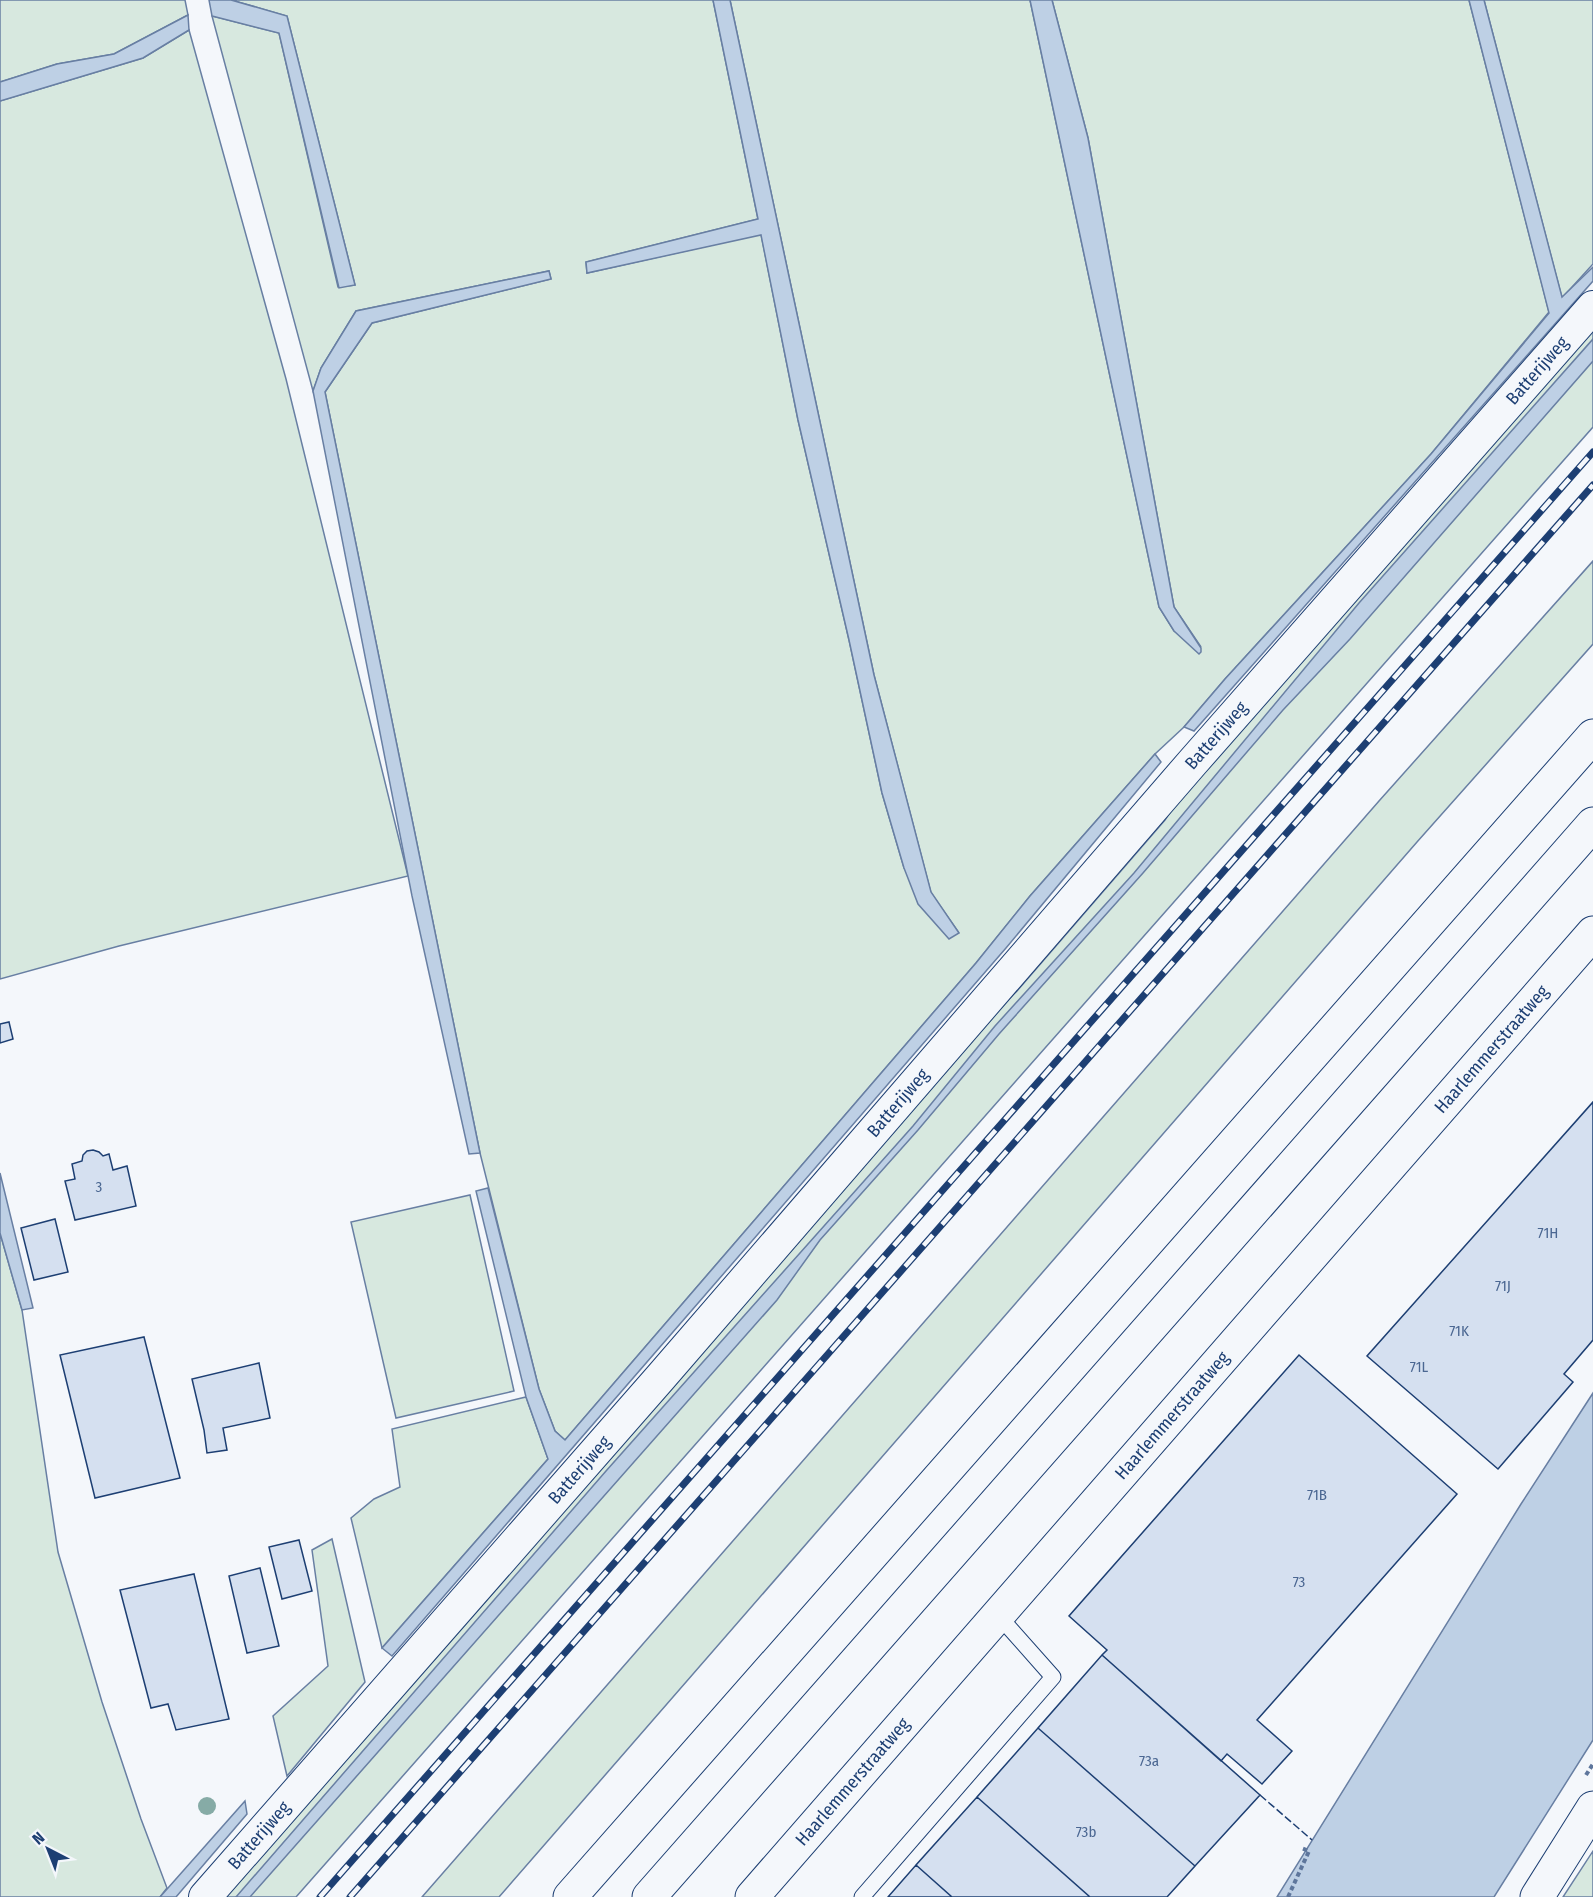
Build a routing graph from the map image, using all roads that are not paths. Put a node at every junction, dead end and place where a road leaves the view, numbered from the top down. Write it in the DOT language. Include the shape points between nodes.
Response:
graph roads {
  1 [pos="1593,307"];
  2 [pos="1593,736"];
  3 [pos="1593,824"];
  4 [pos="1593,933"];
  5 [pos="998,1615"];
  6 [pos="1593,1808"];
  7 [pos="205,1897"];
  8 [pos="570,1897"];
  9 [pos="649,1897"];
  10 [pos="752,1897"];
  11 [pos="862,1897"];
  12 [pos="1537,1897"];
  1 -- 7 [label="street, Batterijweg"];
  2 -- 8 [label="main road"];
  3 -- 9 [label="main road"];
  4 -- 5 [label="main road, Haarlemmerstraatweg"];
  5 -- 10 [label="main road, Haarlemmerstraatweg"];
  5 -- 11 [label="lane" via="1053,1677"];
  6 -- 12 [label="main road"];
}
